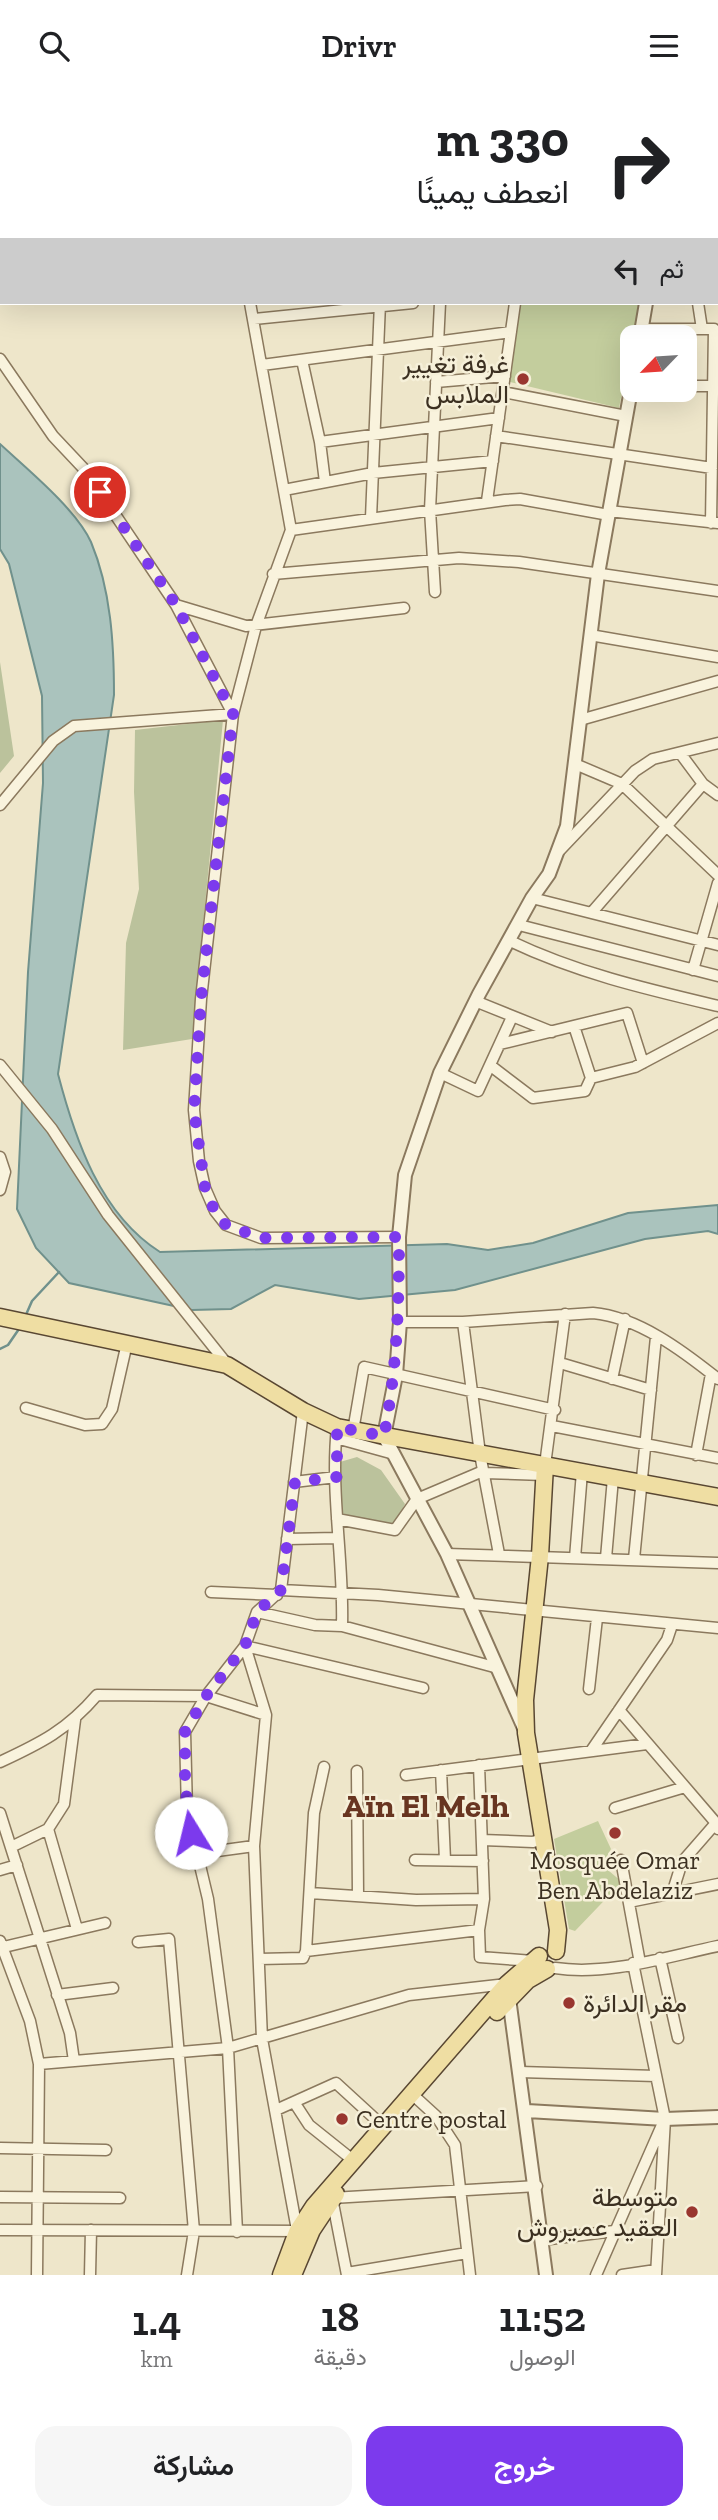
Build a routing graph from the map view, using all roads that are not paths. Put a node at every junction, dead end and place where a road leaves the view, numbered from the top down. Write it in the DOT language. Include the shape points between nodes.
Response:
graph roads {
  1 [pos="250,305"];
  2 [pos="380,305"];
  3 [pos="440,305"];
  4 [pos="515,305"];
  5 [pos="646,305"];
  6 [pos="698,305"];
  7 [pos="254,319"];
  8 [pos="642,325"];
  9 [pos="697,329"];
  10 [pos="702,329"];
  11 [pos="511,332"];
  12 [pos="438,342"];
  13 [pos="378,350"];
  14 [pos="0,359"];
  15 [pos="302,360"];
  16 [pos="262,365"];
  17 [pos="505,376"];
  18 [pos="436,382"];
  19 [pos="697,386"];
  20 [pos="715,386"];
  21 [pos="503,392"];
  22 [pos="629,403"];
  23 [pos="626,416"];
  24 [pos="499,418"];
  25 [pos="434,425"];
  26 [pos="375,433"];
  27 [pos="496,436"];
  28 [pos="320,442"];
  29 [pos="619,455"];
  30 [pos="493,461"];
  31 [pos="432,465"];
  32 [pos="712,468"];
  33 [pos="373,473"];
  34 [pos="325,482"];
  35 [pos="284,490"];
  36 [pos="487,501"];
  37 [pos="430,510"];
  38 [pos="609,513"];
  39 [pos="371,519"];
  40 [pos="715,523"];
  41 [pos="291,530"];
  42 [pos="432,558"];
  43 [pos="273,574"];
  44 [pos="598,574"];
  45 [pos="718,591"];
  46 [pos="435,592"];
  47 [pos="176,605"];
  48 [pos="404,608"];
  49 [pos="256,626"];
  50 [pos="590,635"];
  51 [pos="718,657"];
  52 [pos="718,681"];
  53 [pos="233,714"];
  54 [pos="580,719"];
  55 [pos="718,743"];
  56 [pos="680,753"];
  57 [pos="575,764"];
  58 [pos="703,784"];
  59 [pos="622,785"];
  60 [pos="718,795"];
  61 [pos="0,805"];
  62 [pos="668,827"];
  63 [pos="559,850"];
  64 [pos="718,875"];
  65 [pos="532,898"];
  66 [pos="593,911"];
  67 [pos="519,925"];
  68 [pos="510,941"];
  69 [pos="699,941"];
  70 [pos="718,945"];
  71 [pos="693,970"];
  72 [pos="718,976"];
  73 [pos="475,1001"];
  74 [pos="718,1006"];
  75 [pos="512,1017"];
  76 [pos="718,1023"];
  77 [pos="574,1026"];
  78 [pos="552,1031"];
  79 [pos="500,1044"];
  80 [pos="643,1063"];
  81 [pos="0,1065"];
  82 [pos="491,1066"];
  83 [pos="440,1073"];
  84 [pos="591,1078"];
  85 [pos="0,1157"];
  86 [pos="0,1190"];
  87 [pos="399,1240"];
  88 [pos="565,1314"];
  89 [pos="399,1316"];
  90 [pos="3,1318"];
  91 [pos="625,1319"];
  92 [pos="463,1322"];
  93 [pos="656,1337"];
  94 [pos="127,1343"];
  95 [pos="560,1363"];
  96 [pos="227,1365"];
  97 [pos="396,1375"];
  98 [pos="715,1377"];
  99 [pos="612,1379"];
  100 [pos="651,1390"];
  101 [pos="472,1391"];
  102 [pos="26,1408"];
  103 [pos="555,1410"];
  104 [pos="303,1411"];
  105 [pos="552,1426"];
  106 [pos="342,1432"];
  107 [pos="384,1436"];
  108 [pos="646,1445"];
  109 [pos="394,1454"];
  110 [pos="696,1455"];
  111 [pos="718,1458"];
  112 [pos="482,1466"];
  113 [pos="545,1470"];
  114 [pos="582,1472"];
  115 [pos="337,1477"];
  116 [pos="613,1478"];
  117 [pos="295,1482"];
  118 [pos="643,1482"];
  119 [pos="718,1497"];
  120 [pos="416,1499"];
  121 [pos="337,1519"];
  122 [pos="337,1538"];
  123 [pos="288,1539"];
  124 [pos="447,1554"];
  125 [pos="499,1554"];
  126 [pos="540,1556"];
  127 [pos="575,1558"];
  128 [pos="606,1558"];
  129 [pos="635,1559"];
  130 [pos="718,1563"];
  131 [pos="211,1593"];
  132 [pos="279,1593"];
  133 [pos="343,1594"];
  134 [pos="469,1605"];
  135 [pos="257,1612"];
  136 [pos="535,1612"];
  137 [pos="597,1618"];
  138 [pos="672,1625"];
  139 [pos="342,1626"];
  140 [pos="718,1628"];
  141 [pos="245,1646"];
  142 [pos="498,1668"];
  143 [pos="423,1688"];
  144 [pos="589,1689"];
  145 [pos="206,1696"];
  146 [pos="619,1710"];
  147 [pos="266,1714"];
  148 [pos="75,1720"];
  149 [pos="526,1733"];
  150 [pos="648,1744"];
  151 [pos="591,1751"];
  152 [pos="531,1759"];
  153 [pos="0,1762"];
  154 [pos="479,1765"];
  155 [pos="324,1767"];
  156 [pos="441,1770"];
  157 [pos="357,1771"];
  158 [pos="405,1775"];
  159 [pos="685,1787"];
  160 [pos="615,1808"];
  161 [pos="713,1812"];
  162 [pos="0,1813"];
  163 [pos="717,1826"];
  164 [pos="48,1829"];
  165 [pos="545,1838"];
  166 [pos="482,1840"];
  167 [pos="254,1846"];
  168 [pos="11,1847"];
  169 [pos="195,1854"];
  170 [pos="415,1860"];
  171 [pos="445,1860"];
  172 [pos="483,1860"];
  173 [pos="621,1860"];
  174 [pos="17,1865"];
  175 [pos="0,1870"];
  176 [pos="718,1884"];
  177 [pos="310,1893"];
  178 [pos="358,1894"];
  179 [pos="672,1894"];
  180 [pos="484,1899"];
  181 [pos="629,1902"];
  182 [pos="104,1923"];
  183 [pos="77,1929"];
  184 [pos="479,1930"];
  185 [pos="40,1938"];
  186 [pos="138,1942"];
  187 [pos="1,1945"];
  188 [pos="718,1947"];
  189 [pos="306,1951"];
  190 [pos="660,1958"];
  191 [pos="258,1959"];
  192 [pos="546,1959"];
  193 [pos="637,1963"];
  194 [pos="113,1987"];
  195 [pos="508,1991"];
  196 [pos="57,1995"];
  197 [pos="678,2038"];
  198 [pos="262,2039"];
  199 [pos="228,2048"];
  200 [pos="179,2052"];
  201 [pos="74,2061"];
  202 [pos="39,2064"];
  203 [pos="520,2072"];
  204 [pos="656,2076"];
  205 [pos="417,2098"];
  206 [pos="294,2102"];
  207 [pos="276,2111"];
  208 [pos="527,2111"];
  209 [pos="718,2117"];
  210 [pos="665,2119"];
  211 [pos="384,2127"];
  212 [pos="0,2148"];
  213 [pos="39,2149"];
  214 [pos="106,2150"];
  215 [pos="354,2161"];
  216 [pos="537,2186"];
  217 [pos="461,2190"];
  218 [pos="0,2197"];
  219 [pos="38,2197"];
  220 [pos="120,2198"];
  221 [pos="332,2198"];
  222 [pos="0,2230"];
  223 [pos="38,2230"];
  224 [pos="91,2230"];
  225 [pos="194,2231"];
  226 [pos="305,2231"];
  227 [pos="614,2231"];
  228 [pos="237,2232"];
  229 [pos="542,2241"];
  230 [pos="467,2253"];
  231 [pos="656,2272"];
  232 [pos="347,2274"];
  233 [pos="37,2275"];
  234 [pos="90,2275"];
  235 [pos="187,2275"];
  236 [pos="281,2275"];
  237 [pos="293,2275"];
  238 [pos="470,2275"];
  239 [pos="546,2275"];
  240 [pos="596,2275"];
  241 [pos="622,2275"];
  1 -- 7 [label="street"];
  2 -- 7 [label="street"];
  2 -- 13 [label="street"];
  3 -- 12 [label="street"];
  4 -- 11 [label="street"];
  5 -- 8 [label="street"];
  6 -- 10 [label="street"];
  7 -- 16 [label="street"];
  9 -- 10 [label="street"];
  10 -- 20 [label="street" via="714,329"];
  11 -- 12 [label="street"];
  11 -- 17 [label="street"];
  12 -- 13 [label="street"];
  12 -- 18 [label="street"];
  13 -- 15 [label="street"];
  13 -- 26 [label="street"];
  14 -- 47 [label="street" via="53,436 85,470"];
  15 -- 16 [label="street"];
  15 -- 28 [label="street"];
  16 -- 35 [label="street"];
  17 -- 18 [label="street"];
  17 -- 21 [label="street"];
  18 -- 25 [label="street"];
  19 -- 20 [label="street"];
  20 -- 32 [label="street"];
  21 -- 23 [label="street"];
  21 -- 24 [label="street"];
  22 -- 23 [label="street"];
  23 -- 29 [label="street"];
  24 -- 25 [label="street"];
  24 -- 27 [label="street"];
  25 -- 26 [label="street"];
  25 -- 31 [label="street"];
  26 -- 28 [label="street"];
  26 -- 33 [label="street"];
  27 -- 29 [label="street"];
  27 -- 30 [label="street"];
  28 -- 34 [label="street"];
  29 -- 32 [label="street"];
  29 -- 38 [label="street"];
  30 -- 31 [label="street"];
  30 -- 36 [label="street"];
  31 -- 33 [label="street"];
  31 -- 37 [label="street"];
  32 -- 40 [label="street"];
  33 -- 34 [label="street"];
  33 -- 39 [label="street"];
  34 -- 35 [label="street"];
  35 -- 41 [label="street"];
  36 -- 37 [label="street"];
  36 -- 38 [label="street" via="520,499"];
  37 -- 39 [label="street"];
  37 -- 42 [label="street"];
  38 -- 40 [label="street"];
  38 -- 44 [label="street"];
  39 -- 41 [label="street"];
  41 -- 43 [label="street"];
  42 -- 43 [label="street"];
  42 -- 44 [label="street" via="519,562"];
  42 -- 46 [label="street"];
  43 -- 49 [label="street"];
  44 -- 45 [label="street"];
  44 -- 50 [label="street"];
  47 -- 49 [label="street"];
  47 -- 53 [label="street"];
  48 -- 49 [label="street"];
  49 -- 53 [label="street"];
  50 -- 51 [label="street"];
  50 -- 54 [label="street"];
  52 -- 54 [label="street"];
  53 -- 61 [label="street" via="74,726 53,741"];
  53 -- 87 [label="street" via="201,999 194,1110 205,1188 226,1225 261,1238"];
  54 -- 57 [label="street"];
  55 -- 56 [label="street"];
  56 -- 58 [label="street"];
  56 -- 59 [label="street" via="653,759"];
  57 -- 59 [label="street"];
  57 -- 63 [label="street"];
  58 -- 60 [label="street"];
  58 -- 62 [label="street"];
  59 -- 62 [label="street"];
  59 -- 63 [label="street"];
  62 -- 64 [label="street"];
  62 -- 66 [label="street"];
  63 -- 65 [label="street"];
  64 -- 69 [label="street"];
  65 -- 66 [label="street"];
  65 -- 67 [label="street"];
  66 -- 69 [label="street"];
  67 -- 68 [label="street"];
  67 -- 71 [label="street"];
  68 -- 73 [label="street"];
  68 -- 74 [label="street" via="602,978"];
  69 -- 70 [label="street"];
  69 -- 71 [label="street"];
  71 -- 72 [label="street"];
  73 -- 75 [label="street"];
  73 -- 83 [label="street"];
  75 -- 78 [label="street"];
  75 -- 79 [label="street"];
  76 -- 80 [label="street"];
  77 -- 78 [label="street"];
  77 -- 80 [label="street" via="627,1013"];
  77 -- 84 [label="street"];
  78 -- 79 [label="street"];
  79 -- 82 [label="street"];
  80 -- 84 [label="street"];
  81 -- 96 [label="street" via="52,1129 108,1215"];
  82 -- 83 [label="street" via="478,1091"];
  82 -- 84 [label="street" via="533,1098 585,1091"];
  83 -- 87 [label="street" via="405,1175"];
  85 -- 86 [label="street" via="5,1173"];
  87 -- 89 [label="street"];
  88 -- 91 [label="street"];
  88 -- 92 [label="street"];
  88 -- 95 [label="street"];
  89 -- 92 [label="street"];
  89 -- 97 [label="street"];
  90 -- 94 [label="main road"];
  91 -- 93 [label="street"];
  91 -- 99 [label="street"];
  92 -- 101 [label="street"];
  93 -- 98 [label="street"];
  93 -- 100 [label="street"];
  94 -- 96 [label="main road"];
  94 -- 102 [label="street" via="112,1409 102,1424 91,1426"];
  95 -- 99 [label="street"];
  95 -- 103 [label="street"];
  96 -- 104 [label="main road"];
  97 -- 101 [label="street"];
  97 -- 106 [label="street" via="364,1367"];
  97 -- 107 [label="street"];
  98 -- 110 [label="street"];
  99 -- 100 [label="street"];
  100 -- 108 [label="street"];
  101 -- 103 [label="street"];
  101 -- 112 [label="street"];
  103 -- 105 [label="street"];
  104 -- 106 [label="main road"];
  104 -- 117 [label="street"];
  105 -- 108 [label="street"];
  105 -- 113 [label="street"];
  106 -- 107 [label="main road"];
  106 -- 109 [label="street"];
  106 -- 115 [label="street"];
  107 -- 109 [label="street"];
  107 -- 112 [label="main road"];
  108 -- 110 [label="street"];
  108 -- 118 [label="street"];
  109 -- 120 [label="street"];
  110 -- 111 [label="street"];
  112 -- 113 [label="main road"];
  112 -- 120 [label="street"];
  112 -- 125 [label="street"];
  113 -- 114 [label="main road"];
  113 -- 126 [label="main road"];
  114 -- 116 [label="main road"];
  114 -- 127 [label="street"];
  115 -- 117 [label="street"];
  115 -- 121 [label="street"];
  116 -- 118 [label="main road"];
  116 -- 128 [label="street"];
  117 -- 123 [label="street"];
  118 -- 119 [label="main road"];
  118 -- 129 [label="street"];
  120 -- 121 [label="street" via="395,1530"];
  120 -- 124 [label="street"];
  121 -- 122 [label="street"];
  122 -- 123 [label="street"];
  122 -- 133 [label="street"];
  123 -- 132 [label="street"];
  124 -- 125 [label="street"];
  124 -- 134 [label="street"];
  125 -- 126 [label="street"];
  126 -- 127 [label="street"];
  126 -- 136 [label="main road"];
  127 -- 128 [label="street"];
  128 -- 129 [label="street"];
  129 -- 130 [label="street"];
  131 -- 132 [label="street"];
  132 -- 133 [label="street"];
  132 -- 135 [label="street"];
  133 -- 134 [label="street"];
  133 -- 139 [label="street"];
  134 -- 136 [label="street"];
  134 -- 142 [label="street"];
  135 -- 139 [label="street"];
  135 -- 141 [label="street"];
  136 -- 137 [label="street"];
  136 -- 149 [label="main road"];
  137 -- 138 [label="street"];
  137 -- 144 [label="street"];
  138 -- 140 [label="street"];
  138 -- 146 [label="street" via="667,1640"];
  139 -- 142 [label="street"];
  141 -- 143 [label="street"];
  141 -- 145 [label="street"];
  141 -- 147 [label="street"];
  142 -- 149 [label="street"];
  145 -- 147 [label="street"];
  145 -- 148 [label="street" via="97,1695"];
  145 -- 169 [label="street" via="185,1732 187,1811"];
  146 -- 150 [label="street"];
  146 -- 151 [label="street"];
  147 -- 167 [label="street"];
  148 -- 153 [label="street"];
  148 -- 164 [label="street" via="64,1804"];
  149 -- 152 [label="main road"];
  150 -- 151 [label="street"];
  150 -- 159 [label="street"];
  151 -- 152 [label="street"];
  152 -- 154 [label="street"];
  152 -- 165 [label="main road"];
  154 -- 156 [label="street"];
  154 -- 166 [label="street"];
  155 -- 177 [label="street" via="314,1813"];
  156 -- 158 [label="street"];
  156 -- 171 [label="street"];
  157 -- 178 [label="street"];
  159 -- 160 [label="street"];
  159 -- 161 [label="street"];
  161 -- 163 [label="street"];
  162 -- 168 [label="street"];
  163 -- 179 [label="street" via="682,1862"];
  164 -- 168 [label="street"];
  164 -- 183 [label="street"];
  165 -- 166 [label="street" via="533,1842"];
  165 -- 192 [label="main road" via="558,1930"];
  166 -- 172 [label="street"];
  167 -- 169 [label="street"];
  167 -- 191 [label="street"];
  168 -- 174 [label="street"];
  169 -- 199 [label="street" via="208,1899"];
  170 -- 171 [label="street"];
  171 -- 172 [label="street"];
  172 -- 180 [label="street"];
  173 -- 181 [label="street"];
  174 -- 175 [label="street"];
  174 -- 185 [label="street"];
  176 -- 179 [label="street"];
  177 -- 178 [label="street"];
  177 -- 189 [label="street"];
  178 -- 180 [label="street" via="416,1900"];
  179 -- 181 [label="street"];
  180 -- 184 [label="street"];
  181 -- 193 [label="street"];
  182 -- 183 [label="street"];
  183 -- 185 [label="street"];
  184 -- 189 [label="street"];
  184 -- 192 [label="street" via="480,1957"];
  185 -- 187 [label="street"];
  185 -- 196 [label="street"];
  186 -- 200 [label="street" via="169,1939"];
  187 -- 202 [label="street" via="30,2021"];
  188 -- 190 [label="street"];
  189 -- 191 [label="street" via="303,1958"];
  190 -- 193 [label="street"];
  190 -- 197 [label="street"];
  191 -- 198 [label="street"];
  192 -- 193 [label="street" via="579,1972"];
  192 -- 195 [label="main road" via="528,1980"];
  193 -- 204 [label="street"];
  194 -- 196 [label="street"];
  195 -- 198 [label="street" via="409,1996"];
  195 -- 203 [label="street"];
  195 -- 205 [label="main road"];
  196 -- 201 [label="street"];
  198 -- 199 [label="street"];
  198 -- 207 [label="street"];
  199 -- 200 [label="street"];
  199 -- 228 [label="street"];
  200 -- 201 [label="street"];
  200 -- 225 [label="street"];
  201 -- 202 [label="street"];
  202 -- 213 [label="street"];
  203 -- 204 [label="street"];
  203 -- 208 [label="street"];
  204 -- 210 [label="street"];
  205 -- 211 [label="main road"];
  205 -- 217 [label="street" via="447,2129"];
  205 -- 221 [label="main road"];
  206 -- 207 [label="street"];
  206 -- 211 [label="street" via="336,2083"];
  206 -- 215 [label="street" via="309,2125"];
  207 -- 226 [label="street"];
  208 -- 210 [label="street"];
  208 -- 216 [label="street"];
  209 -- 210 [label="street"];
  210 -- 227 [label="street"];
  210 -- 231 [label="street"];
  211 -- 215 [label="main road"];
  212 -- 213 [label="street"];
  213 -- 214 [label="street"];
  213 -- 219 [label="street"];
  215 -- 226 [label="main road" via="314,2206"];
  216 -- 217 [label="street"];
  216 -- 229 [label="street"];
  217 -- 221 [label="street"];
  217 -- 230 [label="street"];
  218 -- 219 [label="street"];
  219 -- 220 [label="street"];
  219 -- 223 [label="street"];
  221 -- 226 [label="main road"];
  221 -- 232 [label="street"];
  222 -- 223 [label="street"];
  223 -- 224 [label="street"];
  223 -- 233 [label="street"];
  224 -- 225 [label="street"];
  224 -- 234 [label="street"];
  225 -- 228 [label="street"];
  225 -- 235 [label="street"];
  226 -- 228 [label="street"];
  226 -- 236 [label="main road"];
  226 -- 237 [label="main road"];
  227 -- 229 [label="street"];
  227 -- 240 [label="street"];
  229 -- 239 [label="street"];
  230 -- 232 [label="street"];
  230 -- 238 [label="street"];
  231 -- 241 [label="street"];
}
